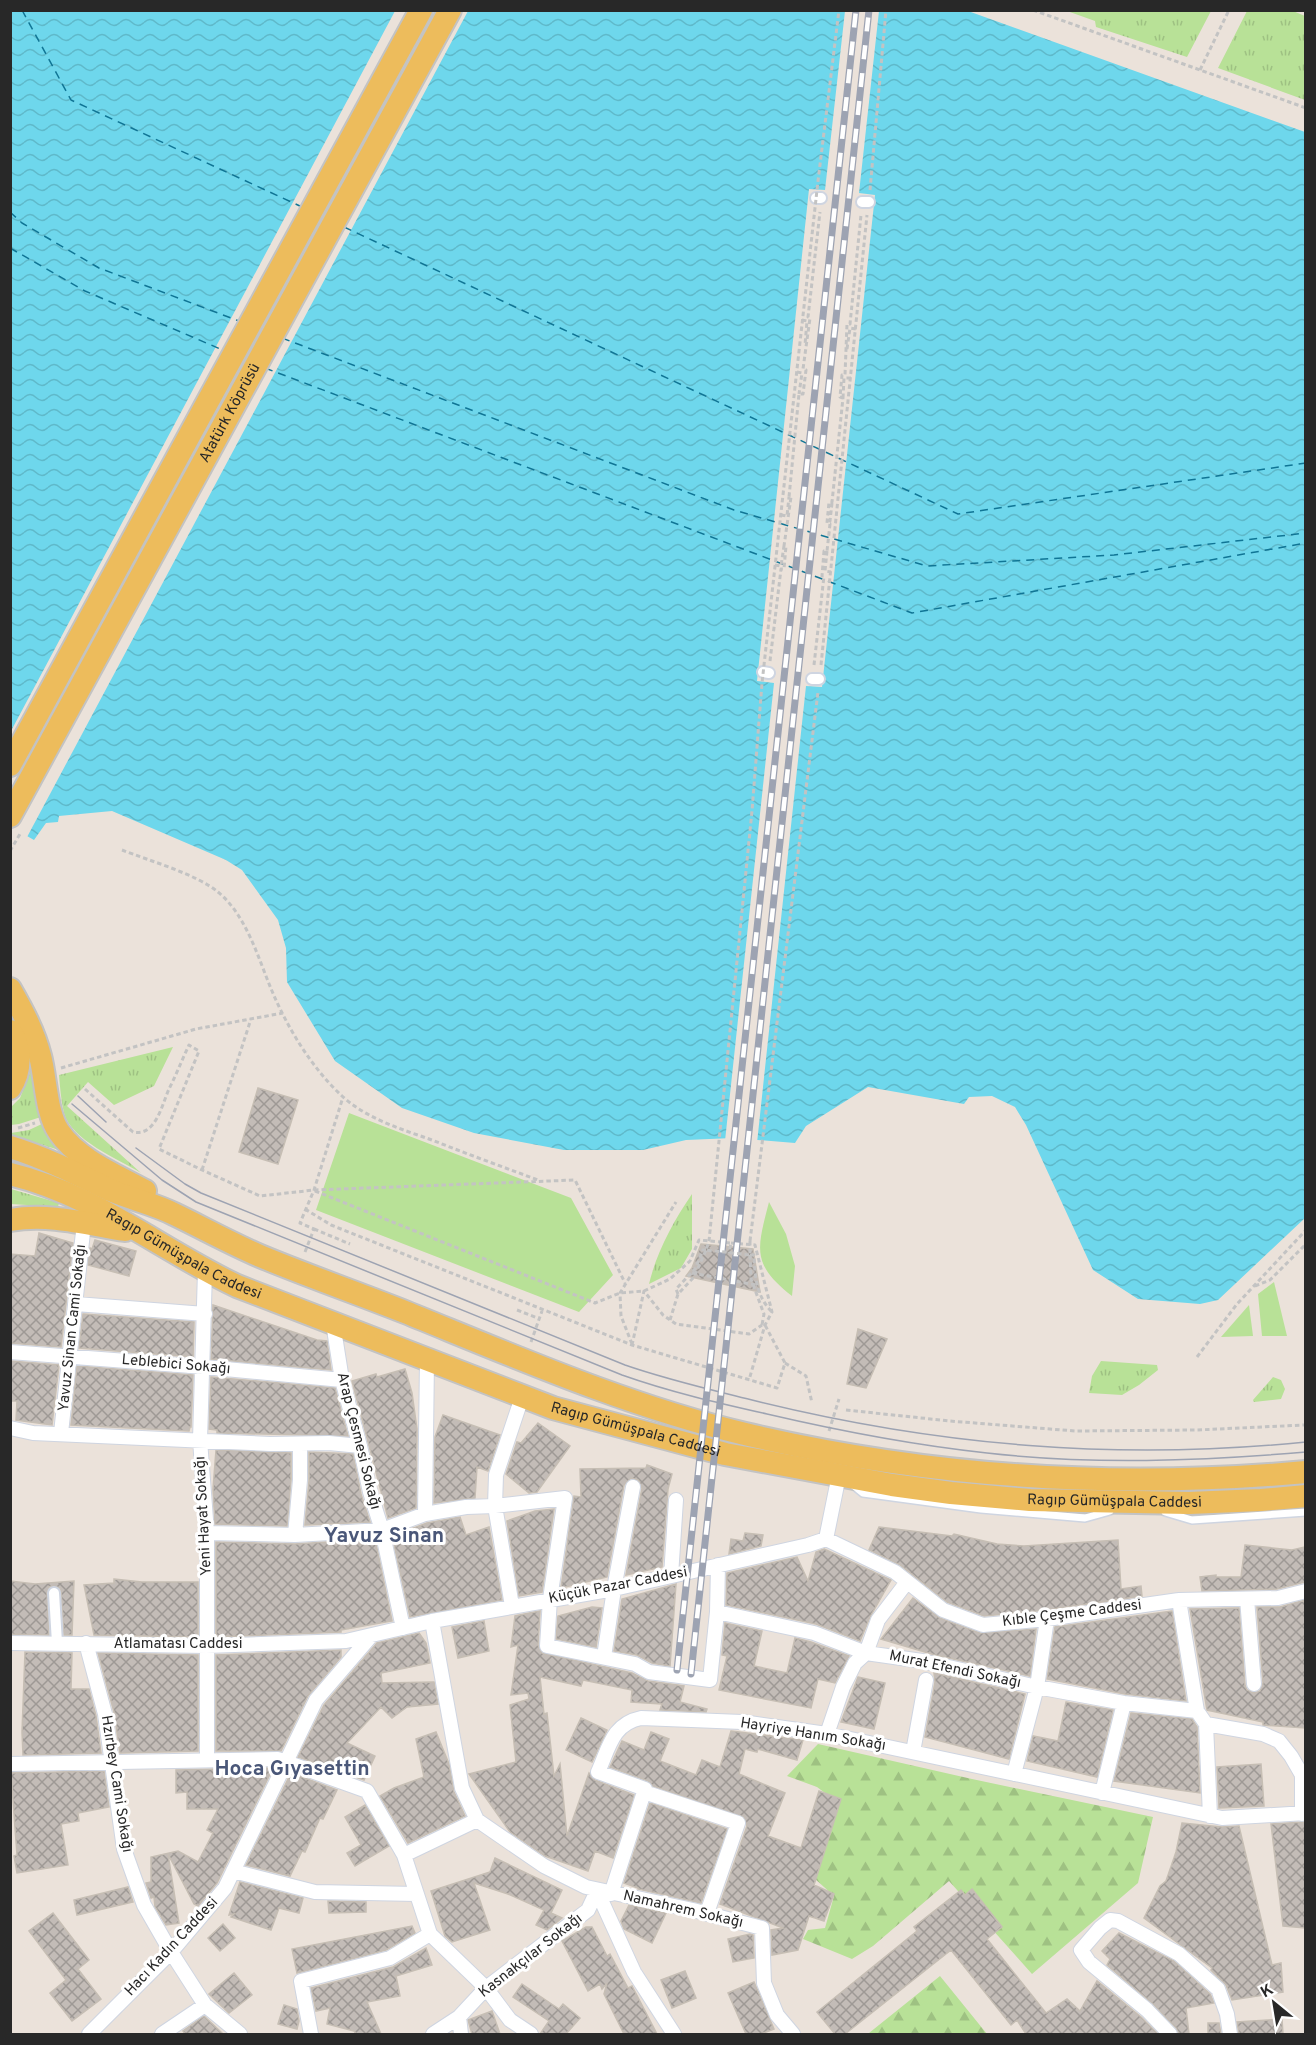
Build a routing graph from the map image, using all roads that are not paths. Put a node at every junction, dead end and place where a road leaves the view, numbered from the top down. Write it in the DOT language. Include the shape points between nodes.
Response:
graph roads {
  1 [pos="421,10"];
  2 [pos="450,10"];
  3 [pos="10,765"];
  4 [pos="10,816"];
  5 [pos="10,989"];
  6 [pos="10,1031"];
  7 [pos="10,1088"];
  8 [pos="11,1138"];
  9 [pos="10,1174"];
  10 [pos="172,1213"];
  11 [pos="10,1220"];
  12 [pos="84,1223"];
  13 [pos="144,1234"];
  14 [pos="205,1271"];
  15 [pos="76,1304"];
  16 [pos="205,1314"];
  17 [pos="333,1323"];
  18 [pos="10,1352"];
  19 [pos="69,1358"];
  20 [pos="427,1360"];
  21 [pos="204,1367"];
  22 [pos="342,1380"];
  23 [pos="522,1397"];
  24 [pos="10,1428"];
  25 [pos="61,1434"];
  26 [pos="200,1440"];
  27 [pos="300,1445"];
  28 [pos="360,1446"];
  29 [pos="1305,1472"];
  30 [pos="839,1475"];
  31 [pos="633,1487"];
  32 [pos="1305,1496"];
  33 [pos="676,1500"];
  34 [pos="1138,1502"];
  35 [pos="495,1506"];
  36 [pos="1305,1512"];
  37 [pos="425,1514"];
  38 [pos="382,1530"];
  39 [pos="207,1533"];
  40 [pos="295,1535"];
  41 [pos="826,1539"];
  42 [pos="718,1565"];
  43 [pos="671,1576"];
  44 [pos="908,1582"];
  45 [pos="614,1589"];
  46 [pos="1305,1592"];
  47 [pos="54,1593"];
  48 [pos="550,1599"];
  49 [pos="1247,1599"];
  50 [pos="1179,1600"];
  51 [pos="512,1606"];
  52 [pos="717,1612"];
  53 [pos="1047,1619"];
  54 [pos="432,1621"];
  55 [pos="403,1628"];
  56 [pos="370,1636"];
  57 [pos="346,1641"];
  58 [pos="10,1643"];
  59 [pos="57,1643"];
  60 [pos="86,1643"];
  61 [pos="206,1646"];
  62 [pos="866,1653"];
  63 [pos="604,1657"];
  64 [pos="926,1680"];
  65 [pos="1254,1684"];
  66 [pos="1037,1687"];
  67 [pos="1124,1703"];
  68 [pos="1197,1711"];
  69 [pos="1206,1724"];
  70 [pos="827,1734"];
  71 [pos="913,1752"];
  72 [pos="207,1760"];
  73 [pos="282,1760"];
  74 [pos="111,1761"];
  75 [pos="10,1764"];
  76 [pos="1014,1774"];
  77 [pos="644,1792"];
  78 [pos="1102,1793"];
  79 [pos="1304,1813"];
  80 [pos="1210,1816"];
  81 [pos="477,1820"];
  82 [pos="404,1855"];
  83 [pos="233,1871"];
  84 [pos="604,1892"];
  85 [pos="417,1894"];
  86 [pos="707,1913"];
  87 [pos="430,1934"];
  88 [pos="171,1952"];
  89 [pos="486,1988"];
  90 [pos="205,2005"];
  91 [pos="459,2017"];
  92 [pos="510,2020"];
  93 [pos="97,2032"];
  94 [pos="162,2034"];
  95 [pos="240,2034"];
  96 [pos="311,2034"];
  97 [pos="433,2034"];
  98 [pos="461,2034"];
  99 [pos="514,2034"];
  100 [pos="531,2034"];
  101 [pos="674,2034"];
  102 [pos="793,2034"];
  103 [pos="1170,2034"];
  104 [pos="1230,2034"];
  1 -- 3 [label="main road, Atatürk Köprüsü"];
  2 -- 4 [label="main road, Atatürk Köprüsü"];
  5 -- 10 [label="main road" via="40,1055 60,1133 90,1160 147,1192"];
  6 -- 7 [label="main road" via="19,1060 17,1078"];
  8 -- 10 [label="main road, Ragıp Gümüşpala Caddesi" via="114,1192"];
  9 -- 13 [label="main road, Ragıp Gümüşpala Caddesi" via="65,1192"];
  10 -- 29 [label="main road, Ragıp Gümüşpala Caddesi" via="297,1270 519,1359 627,1399 742,1434 954,1470 1075,1479 1214,1479"];
  11 -- 12 [label="main road" via="51,1218"];
  12 -- 13 [label="main road"];
  12 -- 15 [label="street, Yavuz Sinan Cami Sokağı"];
  13 -- 14 [label="main road, Ragıp Gümüşpala Caddesi"];
  14 -- 16 [label="street, Yeni Hayat Sokağı"];
  14 -- 17 [label="main road, Ragıp Gümüşpala Caddesi"];
  15 -- 16 [label="street"];
  15 -- 19 [label="street, Yavuz Sinan Cami Sokağı"];
  16 -- 21 [label="street, Yeni Hayat Sokağı"];
  17 -- 20 [label="main road, Ragıp Gümüşpala Caddesi"];
  17 -- 22 [label="street, Arap Çesmesi Sokağı"];
  18 -- 19 [label="street, Leblebici Sokağı"];
  19 -- 21 [label="street, Leblebici Sokağı"];
  19 -- 25 [label="street, Yavuz Sinan Cami Sokağı"];
  20 -- 23 [label="main road, Ragıp Gümüşpala Caddesi"];
  20 -- 37 [label="street"];
  21 -- 22 [label="street, Leblebici Sokağı"];
  21 -- 26 [label="street, Yeni Hayat Sokağı"];
  22 -- 28 [label="street, Arap Çesmesi Sokağı"];
  23 -- 30 [label="main road, Ragıp Gümüşpala Caddesi" via="715,1452"];
  23 -- 35 [label="street" via="496,1475"];
  24 -- 25 [label="street"];
  25 -- 26 [label="street"];
  26 -- 27 [label="street"];
  26 -- 39 [label="street, Yeni Hayat Sokağı"];
  27 -- 28 [label="street"];
  27 -- 40 [label="street"];
  28 -- 38 [label="street, Arap Çesmesi Sokağı"];
  30 -- 34 [label="main road, Ragıp Gümüşpala Caddesi" via="951,1493 1051,1501"];
  30 -- 41 [label="street"];
  31 -- 45 [label="street"];
  32 -- 34 [label="main road, Ragıp Gümüşpala Caddesi"];
  33 -- 43 [label="street"];
  34 -- 36 [label="lane" via="1192,1520"];
  35 -- 37 [label="street"];
  35 -- 48 [label="street" via="566,1498"];
  35 -- 51 [label="street"];
  37 -- 38 [label="street"];
  38 -- 40 [label="street"];
  38 -- 55 [label="street, Arap Çesmesi Sokağı"];
  39 -- 40 [label="street"];
  39 -- 61 [label="street, Yeni Hayat Sokağı"];
  41 -- 42 [label="street, Küçük Pazar Caddesi"];
  41 -- 44 [label="street, Kıble Çeşme Caddesi"];
  42 -- 43 [label="street, Küçük Pazar Caddesi"];
  42 -- 52 [label="street"];
  43 -- 45 [label="street, Küçük Pazar Caddesi"];
  44 -- 53 [label="street, Kıble Çeşme Caddesi" via="943,1610 983,1624"];
  44 -- 62 [label="street" via="878,1620"];
  45 -- 48 [label="street, Küçük Pazar Caddesi"];
  45 -- 63 [label="street"];
  46 -- 49 [label="street, Kıble Çeşme Caddesi"];
  47 -- 59 [label="street"];
  48 -- 51 [label="street, Küçük Pazar Caddesi"];
  48 -- 63 [label="street" via="547,1646"];
  49 -- 50 [label="street, Kıble Çeşme Caddesi"];
  49 -- 65 [label="street"];
  50 -- 53 [label="street, Kıble Çeşme Caddesi"];
  50 -- 68 [label="street"];
  51 -- 54 [label="street, Küçük Pazar Caddesi"];
  52 -- 62 [label="street, Murat Efendi Sokağı" via="814,1633"];
  52 -- 63 [label="street" via="710,1680 649,1672 635,1664"];
  53 -- 66 [label="street"];
  54 -- 55 [label="street, Küçük Pazar Caddesi"];
  54 -- 81 [label="street" via="462,1788"];
  55 -- 56 [label="street, Küçük Pazar Caddesi"];
  56 -- 57 [label="street, Küçük Pazar Caddesi"];
  56 -- 73 [label="street, Hacı Kadın Caddesi" via="316,1700"];
  57 -- 61 [label="street, Atlamatası Caddesi"];
  58 -- 59 [label="street, Atlamatası Caddesi"];
  59 -- 60 [label="street, Atlamatası Caddesi"];
  60 -- 61 [label="street, Atlamatası Caddesi"];
  60 -- 74 [label="street, Hzırbey Cami Sokağı" via="105,1714"];
  61 -- 72 [label="street, Yeni Hayat Sokağı"];
  62 -- 66 [label="street, Murat Efendi Sokağı"];
  62 -- 70 [label="street" via="855,1663 843,1686"];
  64 -- 71 [label="street"];
  66 -- 67 [label="street, Murat Efendi Sokağı"];
  66 -- 76 [label="street"];
  67 -- 68 [label="street, Murat Efendi Sokağı"];
  67 -- 78 [label="street"];
  68 -- 69 [label="street"];
  69 -- 79 [label="street" via="1263,1734 1279,1741 1302,1775"];
  69 -- 80 [label="street"];
  70 -- 71 [label="street, Hayriye Hanım Sokağı"];
  70 -- 77 [label="street, Hayriye Hanım Sokağı" via="742,1722 641,1718 629,1721 620,1726 598,1772"];
  71 -- 76 [label="street, Hayriye Hanım Sokağı"];
  72 -- 73 [label="street"];
  72 -- 74 [label="street"];
  73 -- 82 [label="street" via="366,1791"];
  73 -- 83 [label="street, Hacı Kadın Caddesi"];
  74 -- 75 [label="street"];
  74 -- 88 [label="street, Hzırbey Cami Sokağı" via="124,1849 144,1905"];
  76 -- 78 [label="street, Hayriye Hanım Sokağı"];
  77 -- 84 [label="street"];
  77 -- 86 [label="street" via="738,1822"];
  78 -- 80 [label="street, Hayriye Hanım Sokağı"];
  79 -- 80 [label="street, Hayriye Hanım Sokağı" via="1245,1818"];
  81 -- 82 [label="street"];
  81 -- 84 [label="street" via="544,1866"];
  82 -- 85 [label="street"];
  83 -- 85 [label="street" via="315,1892"];
  83 -- 88 [label="street, Hacı Kadın Caddesi" via="225,1888"];
  84 -- 86 [label="street, Namahrem Sokağı"];
  84 -- 89 [label="street, Kasnakçılar Sokağı" via="588,1910"];
  84 -- 101 [label="street" via="634,1972"];
  85 -- 87 [label="street"];
  86 -- 102 [label="street, Namahrem Sokağı" via="762,1928 764,1983 777,2015"];
  87 -- 89 [label="street"];
  87 -- 96 [label="street" via="390,1958 302,1981"];
  88 -- 90 [label="street, Hzırbey Cami Sokağı"];
  88 -- 93 [label="street, Hacı Kadın Caddesi"];
  89 -- 91 [label="street, Kasnakçılar Sokağı"];
  89 -- 92 [label="street"];
  90 -- 94 [label="street"];
  90 -- 95 [label="street, Hzırbey Cami Sokağı"];
  91 -- 97 [label="street, Kasnakçılar Sokağı"];
  91 -- 98 [label="street"];
  92 -- 99 [label="street"];
  92 -- 100 [label="street"];
  103 -- 104 [label="street" via="1083,1954 1081,1950 1110,1920 1179,1954 1218,1989"];
}
